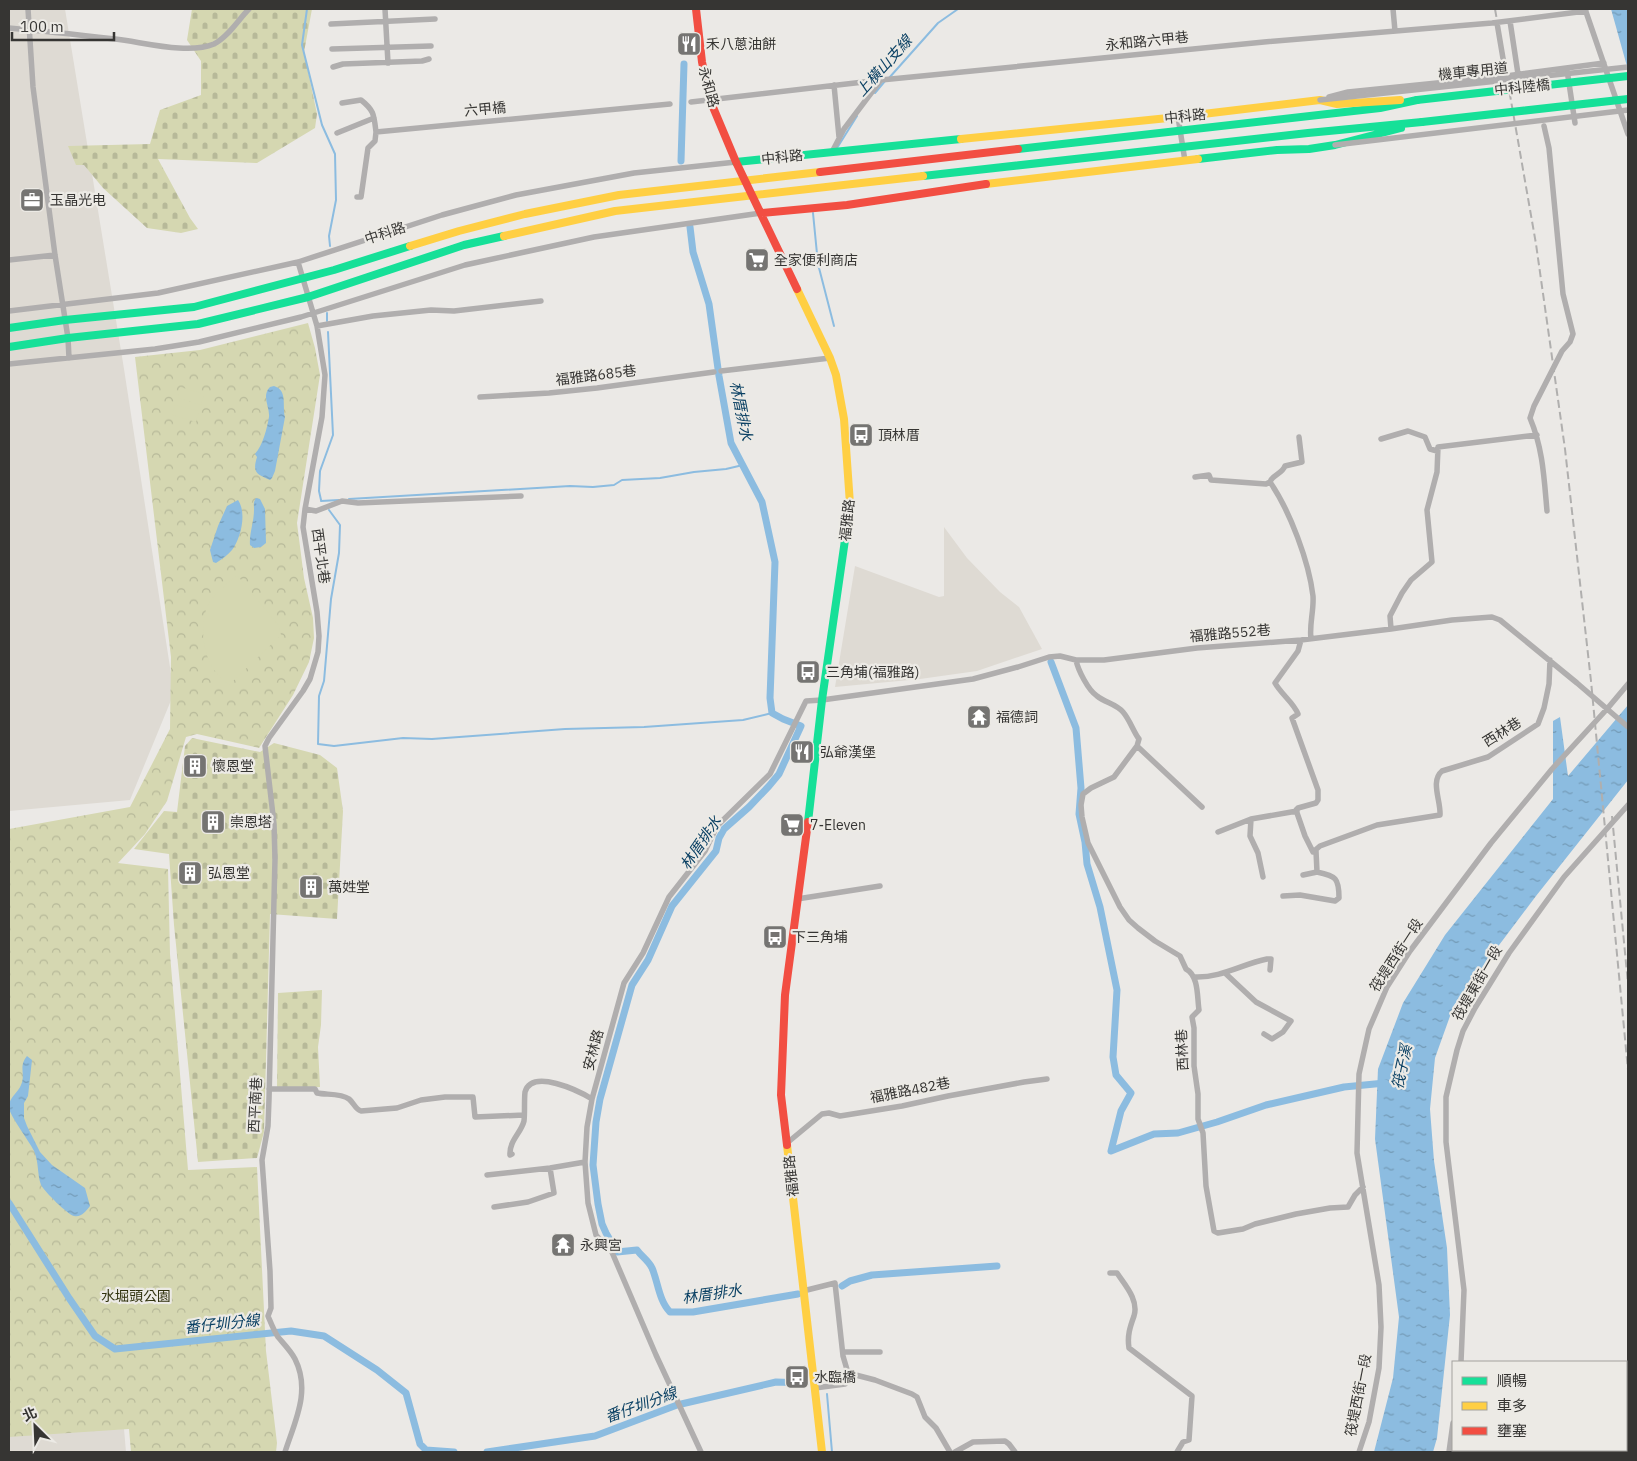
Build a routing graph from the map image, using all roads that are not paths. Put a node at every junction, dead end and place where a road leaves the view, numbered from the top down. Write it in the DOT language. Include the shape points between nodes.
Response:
graph roads {
  1 [pos="28,9"];
  2 [pos="249,9"];
  3 [pos="385,9"];
  4 [pos="696,9"];
  5 [pos="1393,9"];
  6 [pos="1585,10"];
  7 [pos="434,19"];
  8 [pos="386,21"];
  9 [pos="1510,21"];
  10 [pos="1497,22"];
  11 [pos="330,24"];
  12 [pos="9,28"];
  13 [pos="28,30"];
  14 [pos="1395,31"];
  15 [pos="431,46"];
  16 [pos="387,47"];
  17 [pos="332,49"];
  18 [pos="429,59"];
  19 [pos="388,63"];
  20 [pos="1604,63"];
  21 [pos="333,67"];
  22 [pos="1628,67"];
  23 [pos="1566,68"];
  24 [pos="1518,74"];
  25 [pos="1506,76"];
  26 [pos="1628,76"];
  27 [pos="881,80"];
  28 [pos="834,85"];
  29 [pos="1628,99"];
  30 [pos="710,100"];
  31 [pos="1320,100"];
  32 [pos="1417,100"];
  33 [pos="691,102"];
  34 [pos="342,103"];
  35 [pos="670,104"];
  36 [pos="1628,110"];
  37 [pos="1178,117"];
  38 [pos="374,118"];
  39 [pos="1422,122"];
  40 [pos="1575,123"];
  41 [pos="1544,126"];
  42 [pos="1180,130"];
  43 [pos="376,132"];
  44 [pos="337,134"];
  45 [pos="1628,134"];
  46 [pos="840,138"];
  47 [pos="1335,145"];
  48 [pos="1182,148"];
  49 [pos="832,152"];
  50 [pos="1185,161"];
  51 [pos="736,162"];
  52 [pos="745,181"];
  53 [pos="752,194"];
  54 [pos="357,197"];
  55 [pos="761,213"];
  56 [pos="55,255"];
  57 [pos="9,260"];
  58 [pos="298,262"];
  59 [pos="303,278"];
  60 [pos="308,297"];
  61 [pos="541,301"];
  62 [pos="62,304"];
  63 [pos="9,311"];
  64 [pos="314,313"];
  65 [pos="65,320"];
  66 [pos="317,326"];
  67 [pos="9,328"];
  68 [pos="68,338"];
  69 [pos="9,347"];
  70 [pos="68,358"];
  71 [pos="830,358"];
  72 [pos="9,364"];
  73 [pos="721,371"];
  74 [pos="714,372"];
  75 [pos="480,397"];
  76 [pos="1300,436"];
  77 [pos="1537,436"];
  78 [pos="1381,439"];
  79 [pos="1437,451"];
  80 [pos="1195,477"];
  81 [pos="1270,482"];
  82 [pos="521,496"];
  83 [pos="305,508"];
  84 [pos="1546,511"];
  85 [pos="1391,629"];
  86 [pos="1311,639"];
  87 [pos="1301,640"];
  88 [pos="1076,660"];
  89 [pos="1550,660"];
  90 [pos="1628,684"];
  91 [pos="822,700"];
  92 [pos="1609,711"];
  93 [pos="1628,728"];
  94 [pos="265,746"];
  95 [pos="1137,746"];
  96 [pos="1628,805"];
  97 [pos="1202,807"];
  98 [pos="1296,811"];
  99 [pos="1251,820"];
  100 [pos="1218,832"];
  101 [pos="1316,851"];
  102 [pos="1317,872"];
  103 [pos="1304,875"];
  104 [pos="1263,877"];
  105 [pos="880,886"];
  106 [pos="1283,896"];
  107 [pos="797,899"];
  108 [pos="1270,970"];
  109 [pos="1225,973"];
  110 [pos="1195,978"];
  111 [pos="1264,1034"];
  112 [pos="1047,1079"];
  113 [pos="269,1089"];
  114 [pos="592,1099"];
  115 [pos="524,1116"];
  116 [pos="788,1143"];
  117 [pos="512,1154"];
  118 [pos="585,1162"];
  119 [pos="550,1168"];
  120 [pos="487,1175"];
  121 [pos="1363,1187"];
  122 [pos="494,1207"];
  123 [pos="1110,1273"];
  124 [pos="803,1291"];
  125 [pos="843,1352"];
  126 [pos="880,1352"];
  127 [pos="1461,1361"];
  128 [pos="848,1373"];
  129 [pos="815,1388"];
  130 [pos="1452,1430"];
  131 [pos="285,1452"];
  132 [pos="701,1452"];
  133 [pos="822,1452"];
  134 [pos="950,1452"];
  135 [pos="954,1452"];
  136 [pos="1014,1452"];
  137 [pos="1177,1452"];
  138 [pos="1359,1452"];
  139 [pos="1449,1452"];
  1 -- 13 [label="street"];
  2 -- 13 [label="street" via="223,37 197,49"];
  3 -- 8 [label="street"];
  4 -- 30 [label="street, 永和路"];
  5 -- 14 [label="street"];
  6 -- 9 [label="street, 永和路六甲巷"];
  6 -- 20 [label="street"];
  7 -- 8 [label="street"];
  8 -- 11 [label="street"];
  8 -- 16 [label="street"];
  9 -- 10 [label="street, 永和路六甲巷"];
  9 -- 24 [label="street"];
  10 -- 14 [label="street, 永和路六甲巷"];
  10 -- 25 [label="street"];
  12 -- 13 [label="street"];
  13 -- 56 [label="street"];
  14 -- 27 [label="street, 永和路六甲巷"];
  15 -- 16 [label="street"];
  16 -- 17 [label="street"];
  16 -- 19 [label="street"];
  18 -- 19 [label="street"];
  19 -- 21 [label="street"];
  20 -- 23 [label="street, 中科路"];
  20 -- 45 [label="street"];
  22 -- 31 [label="street, 機車專用道, bridge"];
  23 -- 24 [label="street, 中科路"];
  23 -- 40 [label="street"];
  24 -- 25 [label="street, 中科路"];
  25 -- 31 [label="street, 中科路" via="1348,92"];
  26 -- 32 [label="street, 中科陸橋, bridge"];
  27 -- 28 [label="street, 永和路六甲巷"];
  27 -- 46 [label="street"];
  28 -- 30 [label="street, 永和路六甲巷"];
  28 -- 46 [label="street"];
  29 -- 39 [label="street, 中科陸橋, bridge"];
  30 -- 33 [label="street"];
  30 -- 51 [label="street, 永和路"];
  31 -- 32 [label="street" via="1337,104"];
  31 -- 37 [label="street, 中科路"];
  32 -- 42 [label="street, 中科路" via="1380,108"];
  34 -- 38 [label="street" via="361,100 370,107"];
  35 -- 43 [label="street, 六甲橋"];
  36 -- 47 [label="street, bridge"];
  37 -- 42 [label="street"];
  37 -- 49 [label="street, 中科路"];
  38 -- 43 [label="street"];
  38 -- 44 [label="street"];
  39 -- 47 [label="street"];
  39 -- 48 [label="street"];
  41 -- 77 [label="street" via="1549,148 1562,294 1573,334 1534,406 1530,418"];
  42 -- 48 [label="street"];
  42 -- 52 [label="street, 中科路"];
  43 -- 54 [label="street" via="368,148 361,197"];
  46 -- 49 [label="street"];
  47 -- 50 [label="street"];
  48 -- 50 [label="street"];
  48 -- 53 [label="street"];
  49 -- 51 [label="street, 中科路"];
  50 -- 55 [label="street" via="986,184 847,205"];
  51 -- 52 [label="street, 福雅路"];
  51 -- 58 [label="street, 中科路" via="634,173 516,195 442,215"];
  52 -- 53 [label="street, 福雅路"];
  52 -- 59 [label="street, 中科路" via="619,196 525,214"];
  53 -- 55 [label="street, 福雅路"];
  53 -- 60 [label="street" via="615,212 464,245"];
  55 -- 64 [label="street" via="594,237 465,265"];
  55 -- 71 [label="street, 福雅路"];
  56 -- 57 [label="street"];
  56 -- 62 [label="street"];
  58 -- 59 [label="street, 西平北巷"];
  58 -- 62 [label="street, 中科路" via="158,293"];
  59 -- 60 [label="street, 西平北巷"];
  59 -- 65 [label="street, 中科路" via="194,307"];
  60 -- 64 [label="street, 西平北巷"];
  60 -- 68 [label="street" via="198,324"];
  61 -- 66 [label="street" via="374,316"];
  62 -- 63 [label="street, 中科路"];
  62 -- 65 [label="street"];
  64 -- 66 [label="street, 西平北巷"];
  64 -- 70 [label="street" via="199,342"];
  65 -- 67 [label="street, 中科路"];
  65 -- 68 [label="street"];
  66 -- 83 [label="street, 西平北巷" via="325,375 322,416"];
  68 -- 69 [label="street"];
  68 -- 70 [label="street"];
  70 -- 72 [label="street"];
  71 -- 73 [label="street"];
  71 -- 91 [label="street, 福雅路" via="844,419 850,504"];
  74 -- 75 [label="street, 福雅路685巷" via="597,388"];
  76 -- 81 [label="street" via="1302,462 1285,466"];
  77 -- 79 [label="street" via="1438,447"];
  77 -- 84 [label="street"];
  78 -- 79 [label="street" via="1408,431 1425,437 1430,449"];
  79 -- 85 [label="street" via="1437,472 1427,510 1432,562 1411,580 1402,593 1390,616"];
  80 -- 81 [label="street" via="1209,475 1211,480"];
  81 -- 86 [label="street" via="1293,524 1308,570 1314,612"];
  82 -- 83 [label="street" via="342,501 316,511"];
  83 -- 94 [label="street, 西平北巷" via="303,527 317,612 318,652 310,679"];
  85 -- 86 [label="street, 福雅路552巷"];
  85 -- 89 [label="street, 福雅路552巷" via="1492,617"];
  86 -- 87 [label="street, 福雅路552巷"];
  87 -- 88 [label="street, 福雅路552巷"];
  87 -- 98 [label="street" via="1298,651 1275,683 1298,714 1292,718 1318,790 1316,803"];
  88 -- 91 [label="street, 福雅路552巷" via="1048,657 973,678"];
  88 -- 95 [label="street" via="1093,692 1114,704 1126,716 1139,739"];
  89 -- 92 [label="street, 福雅路552巷"];
  89 -- 101 [label="street, 西林巷" via="1549,684 1538,724 1488,757 1439,773 1440,815 1377,825 1320,846"];
  90 -- 92 [label="street, 筏堤西街一段"];
  91 -- 107 [label="street, 福雅路"];
  91 -- 114 [label="street, 安林路" via="804,702 770,774 717,826 705,852 669,898 643,953 624,983"];
  92 -- 93 [label="street, 福雅路552巷"];
  92 -- 121 [label="street, 筏堤西街一段" via="1552,770 1492,843 1387,986 1370,1029 1359,1074 1357,1153"];
  94 -- 113 [label="street, 西平南巷" via="275,859"];
  95 -- 97 [label="street"];
  95 -- 110 [label="street, 西林巷" via="1114,777 1083,794 1081,811 1086,838 1129,920 1180,956"];
  96 -- 127 [label="street, 筏堤東街一段" via="1564,877 1509,952 1475,1008 1457,1050 1446,1097 1446,1142 1464,1290"];
  98 -- 99 [label="street"];
  98 -- 101 [label="street" via="1313,852"];
  99 -- 100 [label="street"];
  99 -- 104 [label="street" via="1250,836"];
  101 -- 102 [label="street"];
  102 -- 103 [label="street"];
  102 -- 106 [label="street" via="1334,877 1340,889 1338,900"];
  105 -- 107 [label="street"];
  107 -- 116 [label="street, 福雅路" via="785,995 781,1095"];
  108 -- 109 [label="street" via="1271,959 1267,959"];
  109 -- 110 [label="street"];
  109 -- 111 [label="street" via="1256,1002 1291,1021 1272,1039"];
  110 -- 121 [label="street, 西林巷" via="1199,1010 1192,1016 1194,1066 1206,1186 1214,1231 1348,1207"];
  112 -- 116 [label="street, 福雅路482巷" via="840,1116 829,1112 822,1114"];
  113 -- 115 [label="street" via="315,1088 316,1093 346,1097 361,1111 397,1108 421,1100 473,1097 475,1117"];
  113 -- 131 [label="street, 西平南巷" via="268,1126 262,1160 270,1271 271,1308 268,1316 294,1357 303,1388 300,1410"];
  114 -- 115 [label="street" via="556,1082 541,1082 526,1088"];
  114 -- 118 [label="street, 安林路"];
  115 -- 117 [label="street" via="510,1150"];
  116 -- 124 [label="street, 福雅路"];
  118 -- 119 [label="street"];
  118 -- 132 [label="street, 安林路" via="588,1203 596,1235 611,1250"];
  119 -- 120 [label="street"];
  119 -- 122 [label="street" via="554,1192 528,1202"];
  121 -- 138 [label="street, 筏堤西街一段" via="1379,1285 1381,1326 1379,1368"];
  123 -- 137 [label="street" via="1117,1273 1133,1298 1135,1309 1129,1348 1192,1396 1189,1440 1183,1442"];
  124 -- 125 [label="street" via="835,1283"];
  124 -- 129 [label="street, 福雅路"];
  125 -- 126 [label="street"];
  125 -- 128 [label="street"];
  128 -- 129 [label="street" via="845,1384"];
  128 -- 134 [label="street" via="897,1387 917,1397 925,1417 936,1428"];
  129 -- 133 [label="street, 福雅路"];
  130 -- 139 [label="street"];
  135 -- 136 [label="street" via="973,1442 1006,1440"];
}
